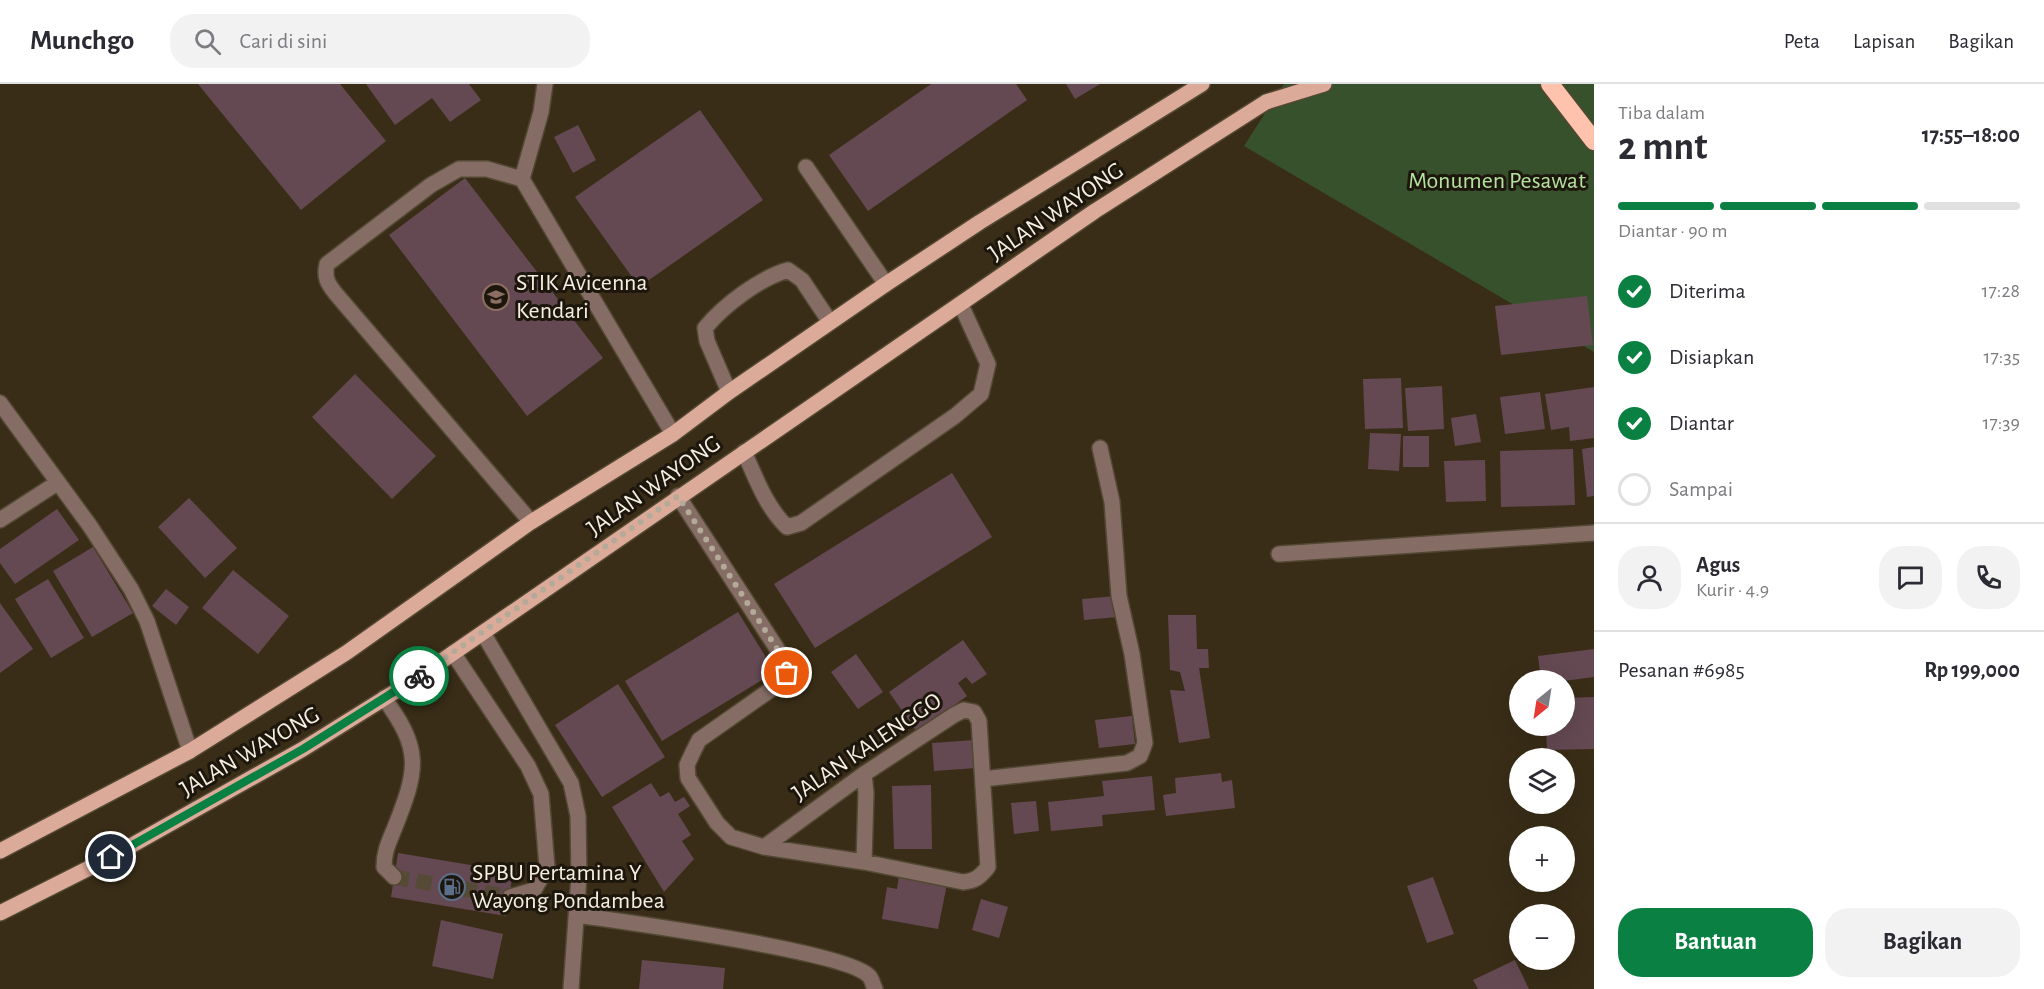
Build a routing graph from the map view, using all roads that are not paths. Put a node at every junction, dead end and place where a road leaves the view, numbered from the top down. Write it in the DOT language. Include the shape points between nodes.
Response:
graph roads {
  1 [pos="544,84"];
  2 [pos="1202,84"];
  3 [pos="1324,84"];
  4 [pos="1550,84"];
  5 [pos="1594,141"];
  6 [pos="806,167"];
  7 [pos="522,180"];
  8 [pos="886,284"];
  9 [pos="961,305"];
  10 [pos="830,322"];
  11 [pos="729,392"];
  12 [pos="0,403"];
  13 [pos="673,434"];
  14 [pos="1100,448"];
  15 [pos="744,452"];
  16 [pos="57,483"];
  17 [pos="678,496"];
  18 [pos="0,520"];
  19 [pos="531,522"];
  20 [pos="1594,533"];
  21 [pos="1279,554"];
  22 [pos="483,633"];
  23 [pos="453,653"];
  24 [pos="384,698"];
  25 [pos="190,751"];
  26 [pos="864,774"];
  27 [pos="983,778"];
  28 [pos="764,847"];
  29 [pos="0,851"];
  30 [pos="864,862"];
  31 [pos="394,877"];
  32 [pos="510,897"];
  33 [pos="0,913"];
  34 [pos="577,915"];
  35 [pos="571,989"];
  36 [pos="875,989"];
  1 -- 7 [label="street" via="541,112"];
  2 -- 8 [label="main road, JALAN WAYONG"];
  3 -- 9 [label="main road, JALAN WAYONG" via="1266,102 1095,211"];
  4 -- 5 [label="highway"];
  6 -- 8 [label="street"];
  7 -- 13 [label="street"];
  7 -- 19 [label="street" via="487,169 459,169 431,185 327,264 325,273 336,294"];
  8 -- 10 [label="main road, JALAN WAYONG"];
  9 -- 15 [label="main road, JALAN WAYONG"];
  9 -- 15 [label="street" via="988,364 981,394 801,523 787,526 779,519"];
  10 -- 11 [label="main road, JALAN WAYONG"];
  10 -- 11 [label="street" via="802,280 788,270 774,274 718,312 705,328"];
  11 -- 13 [label="main road, JALAN WAYONG"];
  12 -- 16 [label="street"];
  13 -- 19 [label="main road, JALAN WAYONG"];
  14 -- 27 [label="street" via="1112,502 1119,596 1145,743 1140,756 1127,762"];
  15 -- 17 [label="main road, JALAN WAYONG"];
  16 -- 18 [label="street"];
  16 -- 25 [label="street" via="90,526 147,621"];
  17 -- 22 [label="main road, JALAN WAYONG"];
  17 -- 28 [label="street, JALAN KALENGGO" via="785,661 787,673 783,681 699,740 687,765 687,778 731,837"];
  19 -- 25 [label="main road, JALAN WAYONG" via="346,653"];
  20 -- 21 [label="street"];
  22 -- 23 [label="main road, JALAN WAYONG"];
  22 -- 34 [label="street" via="571,783 578,816"];
  23 -- 24 [label="main road, JALAN WAYONG"];
  23 -- 32 [label="street" via="528,766 541,794 547,867 534,890"];
  24 -- 31 [label="street" via="403,723 412,746 413,770 384,852 384,867"];
  24 -- 33 [label="main road, JALAN WAYONG" via="303,749 122,851"];
  25 -- 29 [label="main road, JALAN WAYONG"];
  26 -- 27 [label="street, JALAN KALENGGO" via="964,710 974,712 979,721"];
  26 -- 28 [label="street, JALAN KALENGGO"];
  26 -- 30 [label="street"];
  27 -- 30 [label="street, JALAN KALENGGO" via="988,867 980,877 963,882"];
  28 -- 30 [label="street, JALAN KALENGGO"];
  34 -- 35 [label="street"];
  34 -- 36 [label="street" via="808,953 870,976"];
}
